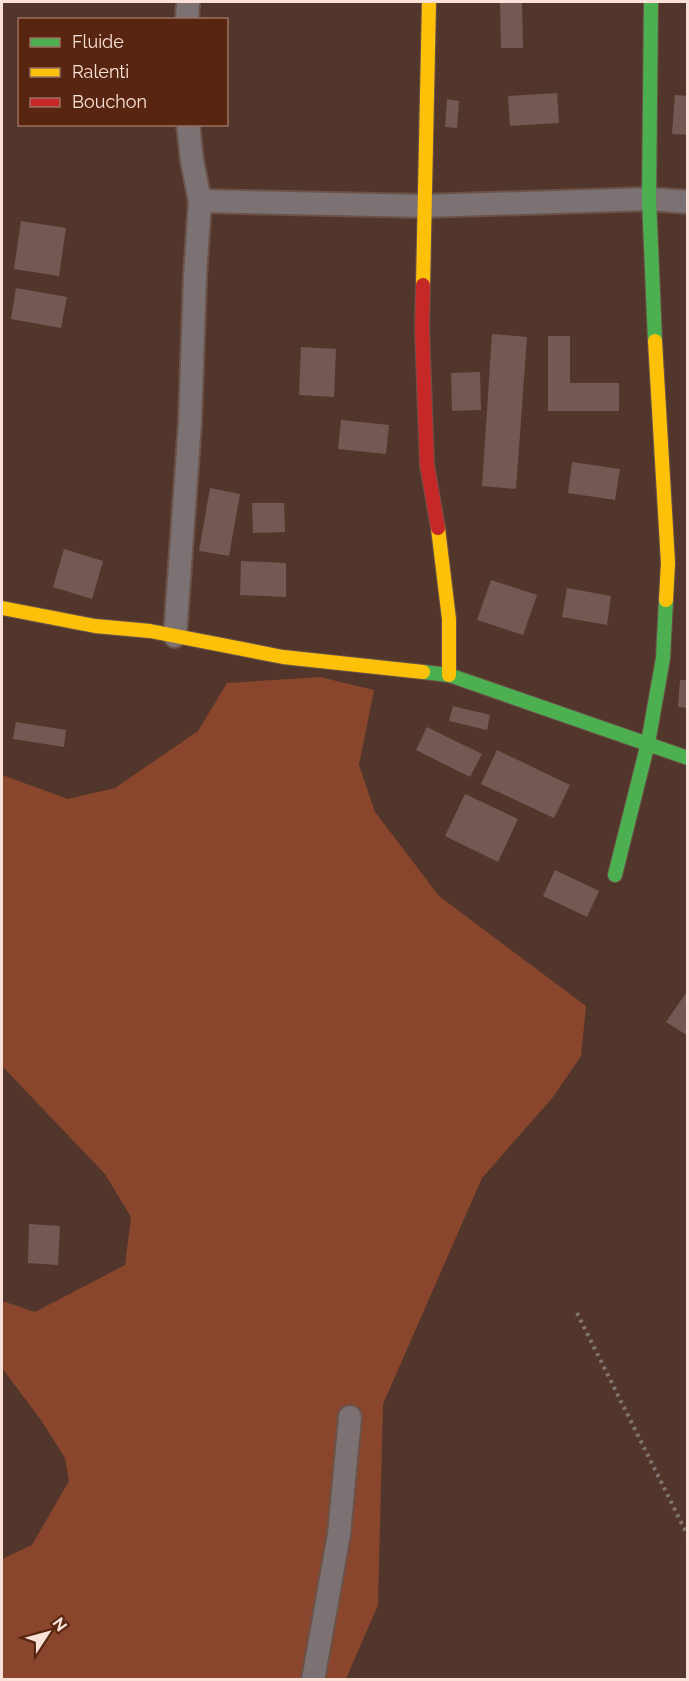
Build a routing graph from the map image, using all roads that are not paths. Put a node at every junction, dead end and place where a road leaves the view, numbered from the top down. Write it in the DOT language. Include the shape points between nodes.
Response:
graph roads {
  1 [pos="188,2"];
  2 [pos="429,2"];
  3 [pos="651,2"];
  4 [pos="187,18"];
  5 [pos="188,126"];
  6 [pos="649,200"];
  7 [pos="200,201"];
  8 [pos="687,202"];
  9 [pos="424,206"];
  10 [pos="2,608"];
  11 [pos="175,636"];
  12 [pos="449,675"];
  13 [pos="648,743"];
  14 [pos="687,758"];
  15 [pos="615,875"];
  16 [pos="350,1417"];
  17 [pos="314,1680"];
  1 -- 4 [label="street"];
  2 -- 9 [label="street"];
  3 -- 6 [label="street"];
  5 -- 7 [label="street"];
  6 -- 8 [label="street"];
  6 -- 9 [label="street"];
  6 -- 13 [label="street" via="668,563 663,658"];
  7 -- 9 [label="street"];
  7 -- 11 [label="street"];
  9 -- 12 [label="street" via="422,328 427,465 449,619"];
  10 -- 11 [label="street"];
  11 -- 12 [label="street" via="283,657"];
  12 -- 13 [label="street"];
  13 -- 14 [label="street"];
  13 -- 15 [label="street"];
  16 -- 17 [label="street" via="339,1534"];
}
